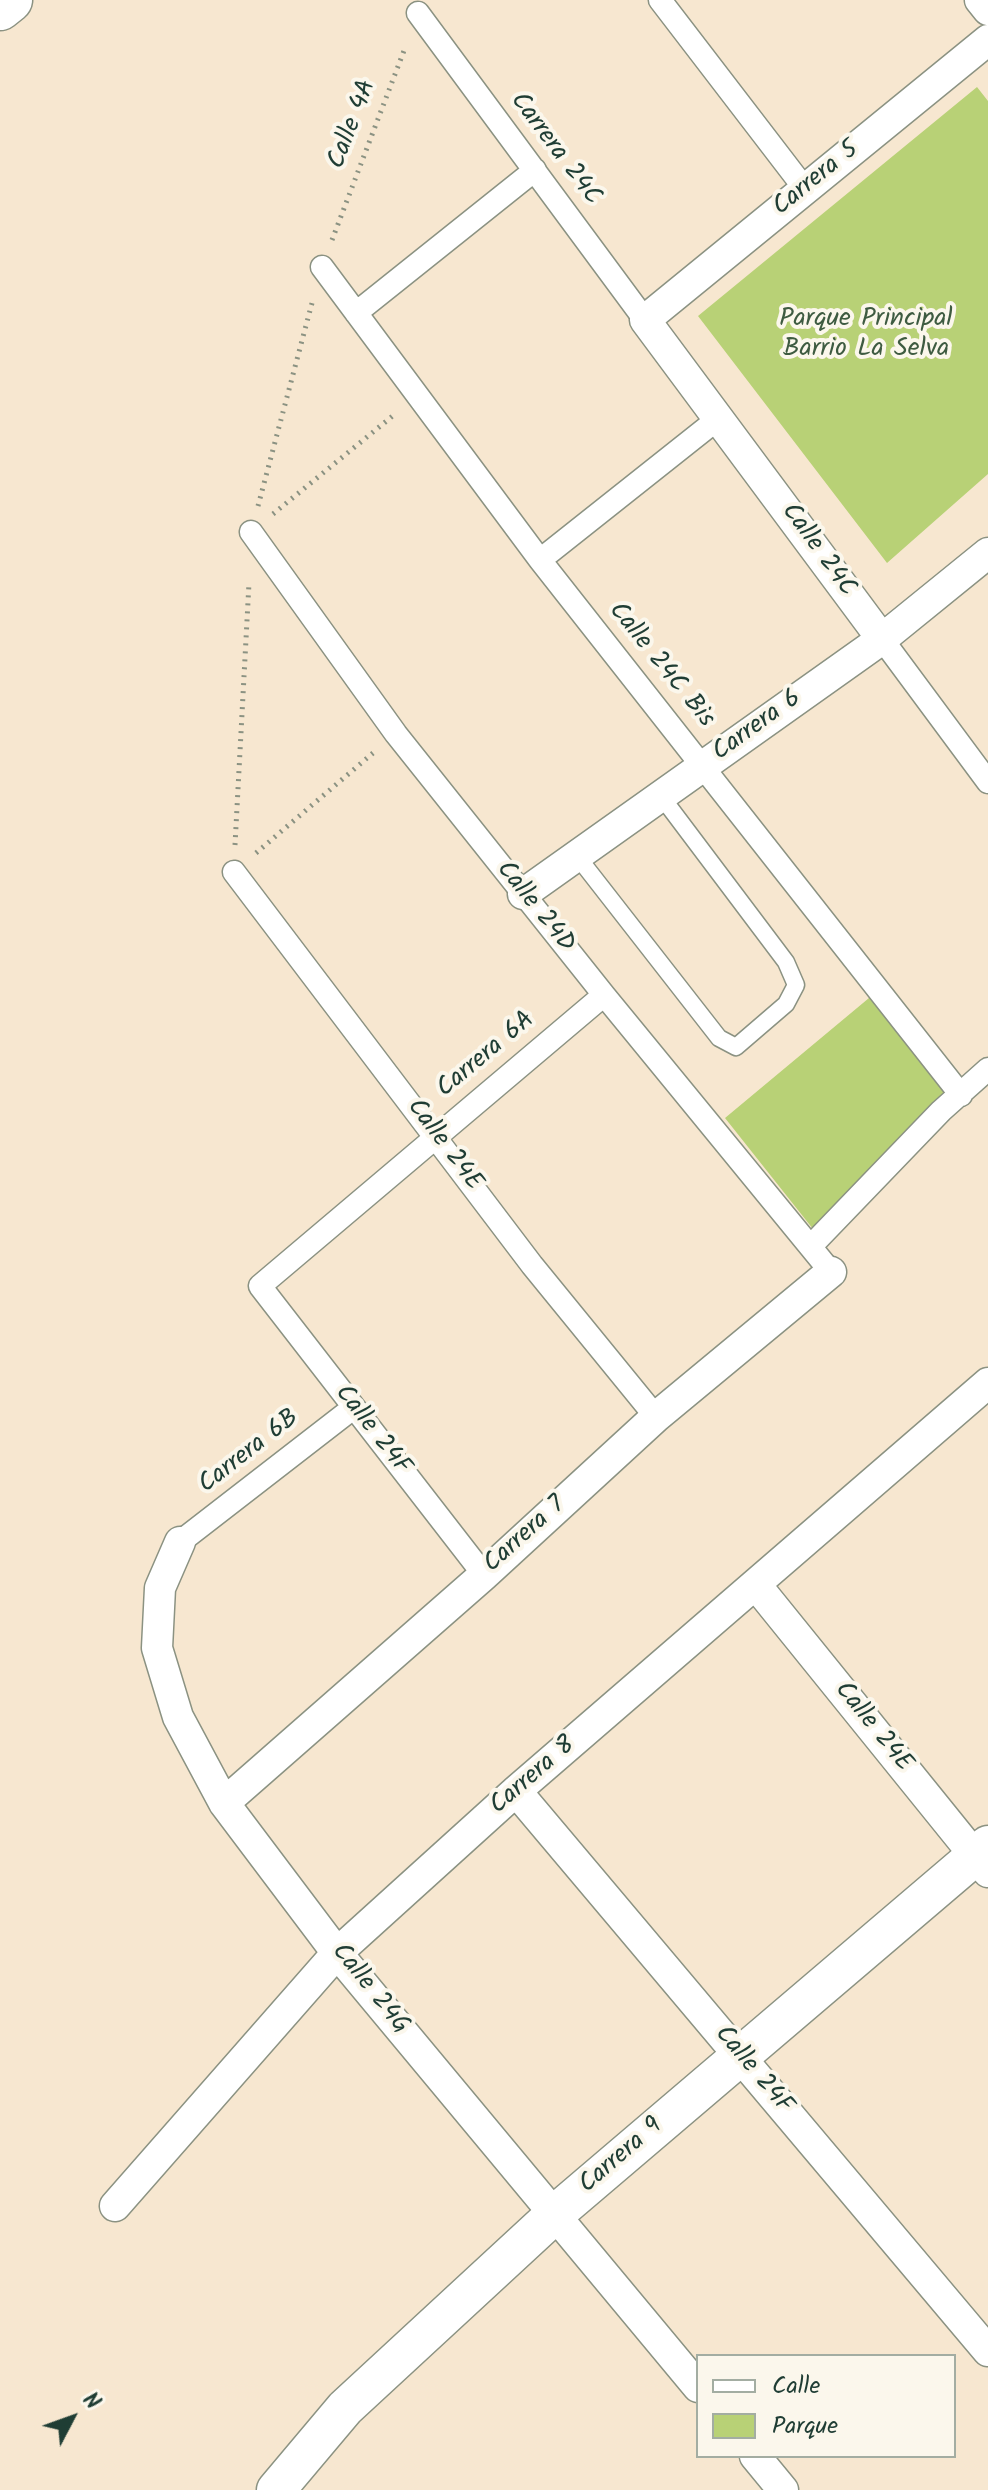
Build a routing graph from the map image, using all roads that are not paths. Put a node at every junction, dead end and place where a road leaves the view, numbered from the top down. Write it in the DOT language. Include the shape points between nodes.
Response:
graph roads {
  1 [pos="10,0"];
  2 [pos="660,0"];
  3 [pos="980,0"];
  4 [pos="0,8"];
  5 [pos="988,10"];
  6 [pos="418,13"];
  7 [pos="988,40"];
  8 [pos="535,170"];
  9 [pos="805,189"];
  10 [pos="322,267"];
  11 [pos="356,313"];
  12 [pos="645,320"];
  13 [pos="719,418"];
  14 [pos="251,532"];
  15 [pos="988,553"];
  16 [pos="540,560"];
  17 [pos="882,639"];
  18 [pos="704,766"];
  19 [pos="988,782"];
  20 [pos="661,796"];
  21 [pos="577,856"];
  22 [pos="234,872"];
  23 [pos="523,894"];
  24 [pos="604,995"];
  25 [pos="988,1069"];
  26 [pos="961,1095"];
  27 [pos="435,1136"];
  28 [pos="811,1246"];
  29 [pos="831,1272"];
  30 [pos="260,1286"];
  31 [pos="983,1396"];
  32 [pos="353,1408"];
  33 [pos="656,1417"];
  34 [pos="180,1542"];
  35 [pos="484,1575"];
  36 [pos="756,1585"];
  37 [pos="516,1791"];
  38 [pos="224,1803"];
  39 [pos="984,1858"];
  40 [pos="337,1953"];
  41 [pos="739,2056"];
  42 [pos="115,2206"];
  43 [pos="555,2214"];
  44 [pos="988,2351"];
  45 [pos="696,2385"];
  46 [pos="757,2458"];
  47 [pos="276,2490"];
  48 [pos="783,2490"];
  1 -- 4 [label="main road"];
  2 -- 9 [label="street"];
  3 -- 5 [label="street"];
  6 -- 8 [label="street, Carrera 24C"];
  7 -- 9 [label="street, Carrera 5"];
  8 -- 11 [label="street"];
  8 -- 12 [label="street, Carrera 24C"];
  9 -- 12 [label="street, Carrera 5"];
  10 -- 11 [label="street, Calle 24C Bis"];
  11 -- 16 [label="street, Calle 24C Bis"];
  12 -- 13 [label="street, Calle 24C"];
  13 -- 16 [label="street"];
  13 -- 17 [label="street, Calle 24C"];
  14 -- 23 [label="street, Calle 24D" via="396,734"];
  15 -- 17 [label="street, Carrera 6"];
  16 -- 18 [label="street, Calle 24C Bis"];
  17 -- 18 [label="street, Carrera 6"];
  17 -- 19 [label="street, Calle 24C"];
  18 -- 20 [label="street, Carrera 6"];
  18 -- 26 [label="street, Calle 24C Bis"];
  20 -- 21 [label="street, Carrera 6"];
  20 -- 21 [label="lane" via="786,962 796,985 786,1004 736,1047 719,1038"];
  21 -- 23 [label="street, Carrera 6"];
  22 -- 27 [label="street, Calle 24E"];
  23 -- 24 [label="street, Calle 24D"];
  24 -- 27 [label="street, Carrera 6A"];
  24 -- 28 [label="street, Calle 24D"];
  25 -- 26 [label="street"];
  26 -- 28 [label="street"];
  27 -- 30 [label="street, Carrera 6A"];
  27 -- 33 [label="street, Calle 24E"];
  28 -- 29 [label="street, Calle 24D"];
  29 -- 33 [label="street, Carrera 7"];
  30 -- 32 [label="street, Calle 24F"];
  31 -- 36 [label="street, Carrera 8"];
  32 -- 34 [label="street, Carrera 6B"];
  32 -- 35 [label="street, Calle 24F"];
  33 -- 35 [label="street, Carrera 7"];
  34 -- 38 [label="street, Calle 24G" via="160,1588 157,1648 178,1717"];
  35 -- 38 [label="street, Carrera 7"];
  36 -- 37 [label="street, Carrera 8"];
  36 -- 39 [label="street, Calle 24E"];
  37 -- 40 [label="street, Carrera 8"];
  37 -- 41 [label="street, Calle 24F"];
  38 -- 40 [label="street, Calle 24G"];
  39 -- 41 [label="street, Carrera 9"];
  40 -- 42 [label="street, Carrera 8"];
  40 -- 43 [label="street, Calle 24G"];
  41 -- 43 [label="street, Carrera 9"];
  41 -- 44 [label="street, Calle 24F"];
  43 -- 45 [label="street, Calle 24G"];
  43 -- 47 [label="street, Carrera 9" via="345,2408"];
  46 -- 48 [label="street"];
}
